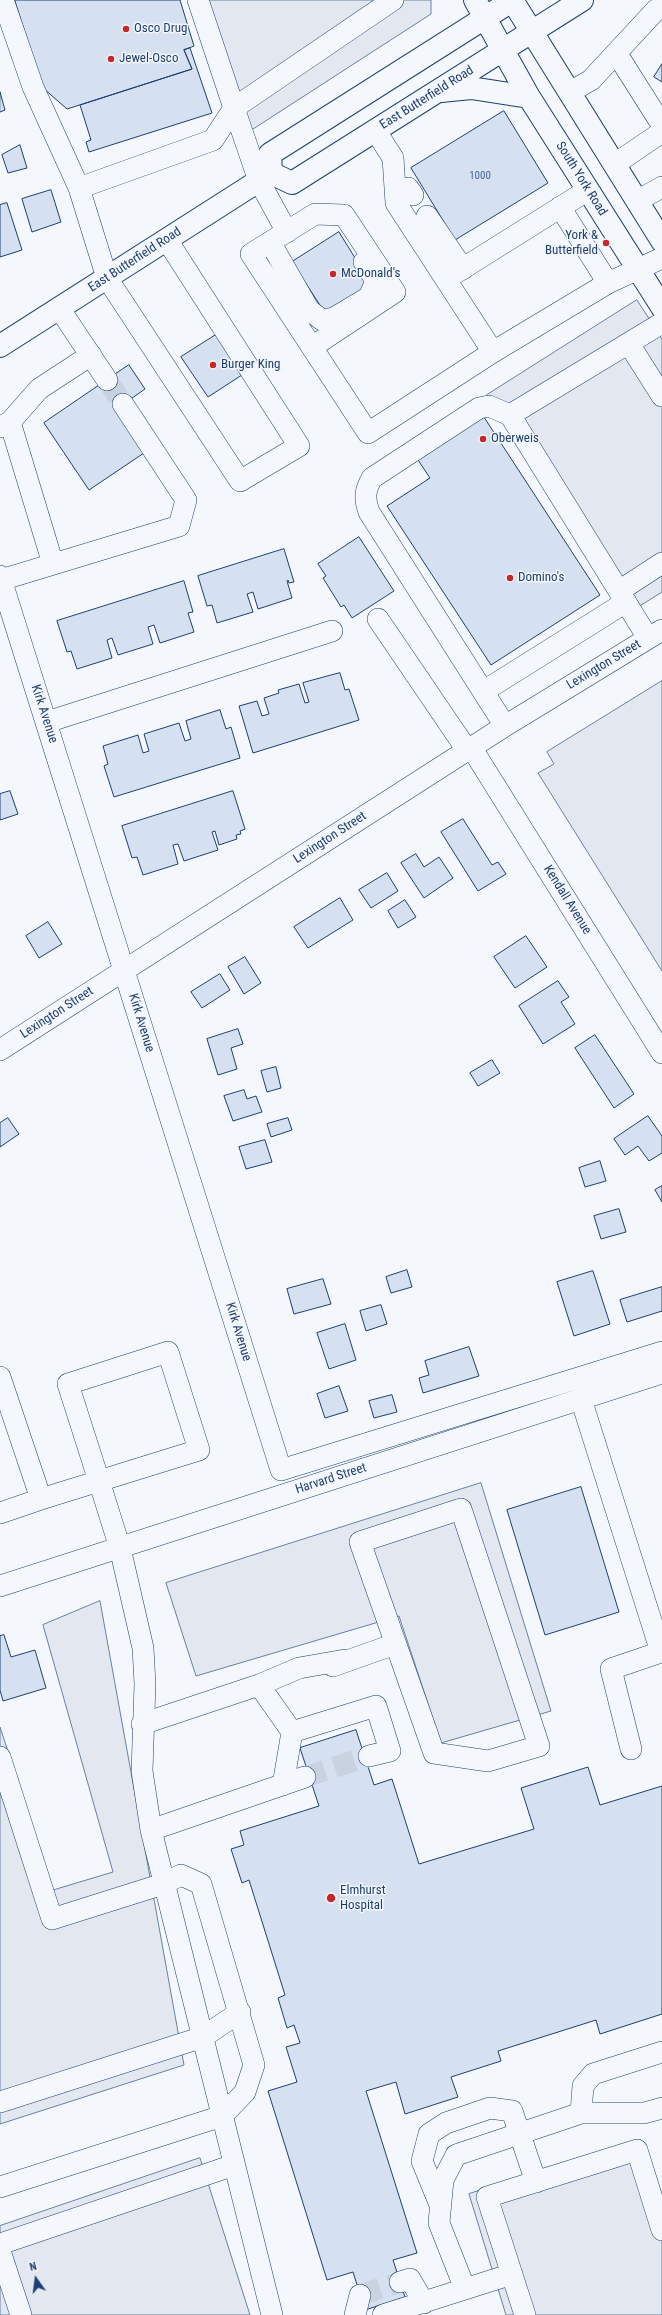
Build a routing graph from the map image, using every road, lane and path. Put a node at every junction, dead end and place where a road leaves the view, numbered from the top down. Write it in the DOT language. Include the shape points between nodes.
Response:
graph roads {
  1 [pos="3,0"];
  2 [pos="198,0"];
  3 [pos="393,0"];
  4 [pos="513,0"];
  5 [pos="582,0"];
  6 [pos="656,6"];
  7 [pos="480,9"];
  8 [pos="532,32"];
  9 [pos="503,50"];
  10 [pos="617,54"];
  11 [pos="436,92"];
  12 [pos="570,92"];
  13 [pos="529,97"];
  14 [pos="234,108"];
  15 [pos="662,125"];
  16 [pos="375,130"];
  17 [pos="662,132"];
  18 [pos="615,164"];
  19 [pos="265,177"];
  20 [pos="662,187"];
  21 [pos="79,188"];
  22 [pos="588,190"];
  23 [pos="637,201"];
  24 [pos="560,207"];
  25 [pos="332,215"];
  26 [pos="427,216"];
  27 [pos="279,237"];
  28 [pos="167,240"];
  29 [pos="662,241"];
  30 [pos="662,258"];
  31 [pos="637,268"];
  32 [pos="454,274"];
  33 [pos="107,278"];
  34 [pos="608,283"];
  35 [pos="662,307"];
  36 [pos="59,308"];
  37 [pos="662,323"];
  38 [pos="629,344"];
  39 [pos="0,346"];
  40 [pos="312,347"];
  41 [pos="493,352"];
  42 [pos="91,355"];
  43 [pos="107,380"];
  44 [pos="662,396"];
  45 [pos="123,404"];
  46 [pos="510,415"];
  47 [pos="5,424"];
  48 [pos="662,563"];
  49 [pos="53,564"];
  50 [pos="1,578"];
  51 [pos="622,596"];
  52 [pos="378,619"];
  53 [pos="332,631"];
  54 [pos="657,637"];
  55 [pos="484,691"];
  56 [pos="47,722"];
  57 [pos="505,726"];
  58 [pos="469,749"];
  59 [pos="124,970"];
  60 [pos="0,1050"];
  61 [pos="662,1053"];
  62 [pos="662,1352"];
  63 [pos="662,1373"];
  64 [pos="0,1377"];
  65 [pos="581,1399"];
  66 [pos="281,1470"];
  67 [pos="99,1481"];
  68 [pos="41,1499"];
  69 [pos="0,1513"];
  70 [pos="120,1548"];
  71 [pos="0,1586"];
  72 [pos="395,1644"];
  73 [pos="259,1685"];
  74 [pos="142,1724"];
  75 [pos="292,1732"];
  76 [pos="632,1749"];
  77 [pos="369,1756"];
  78 [pos="0,1757"];
  79 [pos="305,1777"];
  80 [pos="283,1785"];
  81 [pos="151,1830"];
  82 [pos="163,1884"];
  83 [pos="240,2012"];
  84 [pos="203,2038"];
  85 [pos="662,2052"];
  86 [pos="0,2102"];
  87 [pos="662,2108"];
  88 [pos="581,2113"];
  89 [pos="222,2116"];
  90 [pos="520,2133"];
  91 [pos="234,2165"];
  92 [pos="536,2182"];
  93 [pos="0,2187"];
  94 [pos="441,2207"];
  95 [pos="662,2230"];
  96 [pos="0,2244"];
  97 [pos="0,2251"];
  98 [pos="512,2274"];
  99 [pos="400,2282"];
  100 [pos="465,2289"];
  101 [pos="360,2295"];
  102 [pos="424,2303"];
  103 [pos="21,2315"];
  104 [pos="272,2315"];
  105 [pos="355,2315"];
  106 [pos="382,2315"];
  107 [pos="525,2315"];
  1 -- 21 [label="street" via="33,87"];
  2 -- 14 [label="street"];
  3 -- 14 [label="street"];
  4 -- 7 [label="main road"];
  4 -- 8 [label="main road"];
  5 -- 8 [label="main road, East Butterfield Road"];
  6 -- 10 [label="street"];
  7 -- 9 [label="main road, South York Road"];
  7 -- 19 [label="main road" via="270,154"];
  8 -- 9 [label="main road, East Butterfield Road"];
  8 -- 12 [label="main road"];
  9 -- 11 [label="main road, East Butterfield Road"];
  9 -- 13 [label="main road, South York Road"];
  10 -- 12 [label="street" via="590,80"];
  10 -- 15 [label="street"];
  11 -- 13 [label="main road" via="471,88"];
  11 -- 16 [label="main road, East Butterfield Road"];
  12 -- 18 [label="main road"];
  13 -- 22 [label="main road, South York Road"];
  14 -- 19 [label="street"];
  14 -- 21 [label="street" via="213,140"];
  16 -- 19 [label="main road, East Butterfield Road" via="292,183"];
  16 -- 32 [label="street" via="393,158 405,193 396,203"];
  17 -- 18 [label="street"];
  18 -- 23 [label="main road"];
  19 -- 27 [label="street"];
  19 -- 28 [label="main road, East Butterfield Road"];
  20 -- 23 [label="street"];
  21 -- 33 [label="street"];
  22 -- 24 [label="street"];
  22 -- 31 [label="main road, South York Road"];
  23 -- 29 [label="main road"];
  24 -- 32 [label="street"];
  24 -- 34 [label="street"];
  25 -- 27 [label="street" via="315,214"];
  25 -- 27 [label="street" via="376,281 370,297 334,318 322,320 309,310"];
  25 -- 40 [label="street" via="344,215 395,292"];
  26 -- 32 [label="street"];
  27 -- 40 [label="street" via="251,254"];
  28 -- 33 [label="main road, East Butterfield Road"];
  28 -- 33 [label="street" via="299,446 240,480"];
  30 -- 31 [label="street"];
  31 -- 34 [label="street"];
  31 -- 35 [label="main road, South York Road"];
  32 -- 41 [label="street"];
  33 -- 36 [label="main road, East Butterfield Road"];
  34 -- 41 [label="street"];
  36 -- 39 [label="main road, East Butterfield Road"];
  36 -- 42 [label="street"];
  37 -- 38 [label="street"];
  38 -- 44 [label="street"];
  38 -- 46 [label="street"];
  40 -- 41 [label="street" via="368,433"];
  42 -- 43 [label="street"];
  42 -- 47 [label="street" via="39,389"];
  45 -- 49 [label="street" via="186,500 179,526"];
  46 -- 51 [label="street"];
  46 -- 55 [label="street" via="490,406 479,408 372,478 367,487 365,500 370,512"];
  47 -- 49 [label="street"];
  48 -- 51 [label="street"];
  49 -- 50 [label="street"];
  50 -- 56 [label="street, Kirk Avenue"];
  51 -- 54 [label="street"];
  51 -- 55 [label="street"];
  52 -- 58 [label="street, Kendall Avenue"];
  53 -- 56 [label="street"];
  54 -- 57 [label="street, Lexington Street"];
  55 -- 57 [label="street"];
  56 -- 59 [label="street, Kirk Avenue"];
  57 -- 58 [label="street, Lexington Street"];
  58 -- 59 [label="street, Lexington Street"];
  58 -- 61 [label="street, Kendall Avenue"];
  59 -- 60 [label="street, Lexington Street"];
  59 -- 66 [label="street, Kirk Avenue"];
  62 -- 66 [label="street, Harvard Street"];
  63 -- 65 [label="street, Harvard Street"];
  64 -- 68 [label="street"];
  65 -- 70 [label="street, Harvard Street"];
  65 -- 76 [label="street" via="661,1652 611,1669"];
  67 -- 67 [label="street" via="68,1384 168,1352 199,1450"];
  67 -- 68 [label="street"];
  67 -- 70 [label="street"];
  68 -- 69 [label="street"];
  70 -- 71 [label="street, Harvard Street"];
  70 -- 74 [label="street" via="143,1648 145,1684"];
  72 -- 72 [label="street" via="434,1753 488,1761 539,1746 461,1509 360,1542"];
  72 -- 73 [label="street" via="345,1660 299,1668"];
  73 -- 74 [label="street"];
  73 -- 75 [label="street"];
  74 -- 81 [label="street" via="142,1771"];
  75 -- 77 [label="street" via="376,1706 390,1751"];
  75 -- 80 [label="street"];
  78 -- 82 [label="street" via="52,1919"];
  79 -- 80 [label="street"];
  80 -- 81 [label="street"];
  81 -- 82 [label="street"];
  82 -- 83 [label="street" via="181,1875 201,1884"];
  82 -- 84 [label="street"];
  83 -- 84 [label="street"];
  83 -- 89 [label="street" via="254,2065 245,2092"];
  84 -- 86 [label="street"];
  84 -- 89 [label="street"];
  85 -- 88 [label="street" via="593,2074 583,2086"];
  87 -- 88 [label="street" via="644,2113"];
  88 -- 90 [label="street"];
  89 -- 91 [label="street"];
  89 -- 93 [label="street"];
  90 -- 92 [label="street"];
  90 -- 94 [label="street" via="456,2155 444,2180"];
  90 -- 94 [label="street" via="512,2111 490,2108 446,2123 429,2134 422,2161"];
  91 -- 96 [label="street"];
  91 -- 104 [label="street"];
  92 -- 95 [label="street" via="636,2150"];
  92 -- 98 [label="street" via="487,2197"];
  94 -- 100 [label="street" via="439,2223"];
  97 -- 103 [label="street"];
  98 -- 100 [label="street"];
  98 -- 107 [label="street"];
  99 -- 102 [label="street" via="410,2279"];
  100 -- 102 [label="street"];
  101 -- 105 [label="street"];
  102 -- 106 [label="street"];
}
